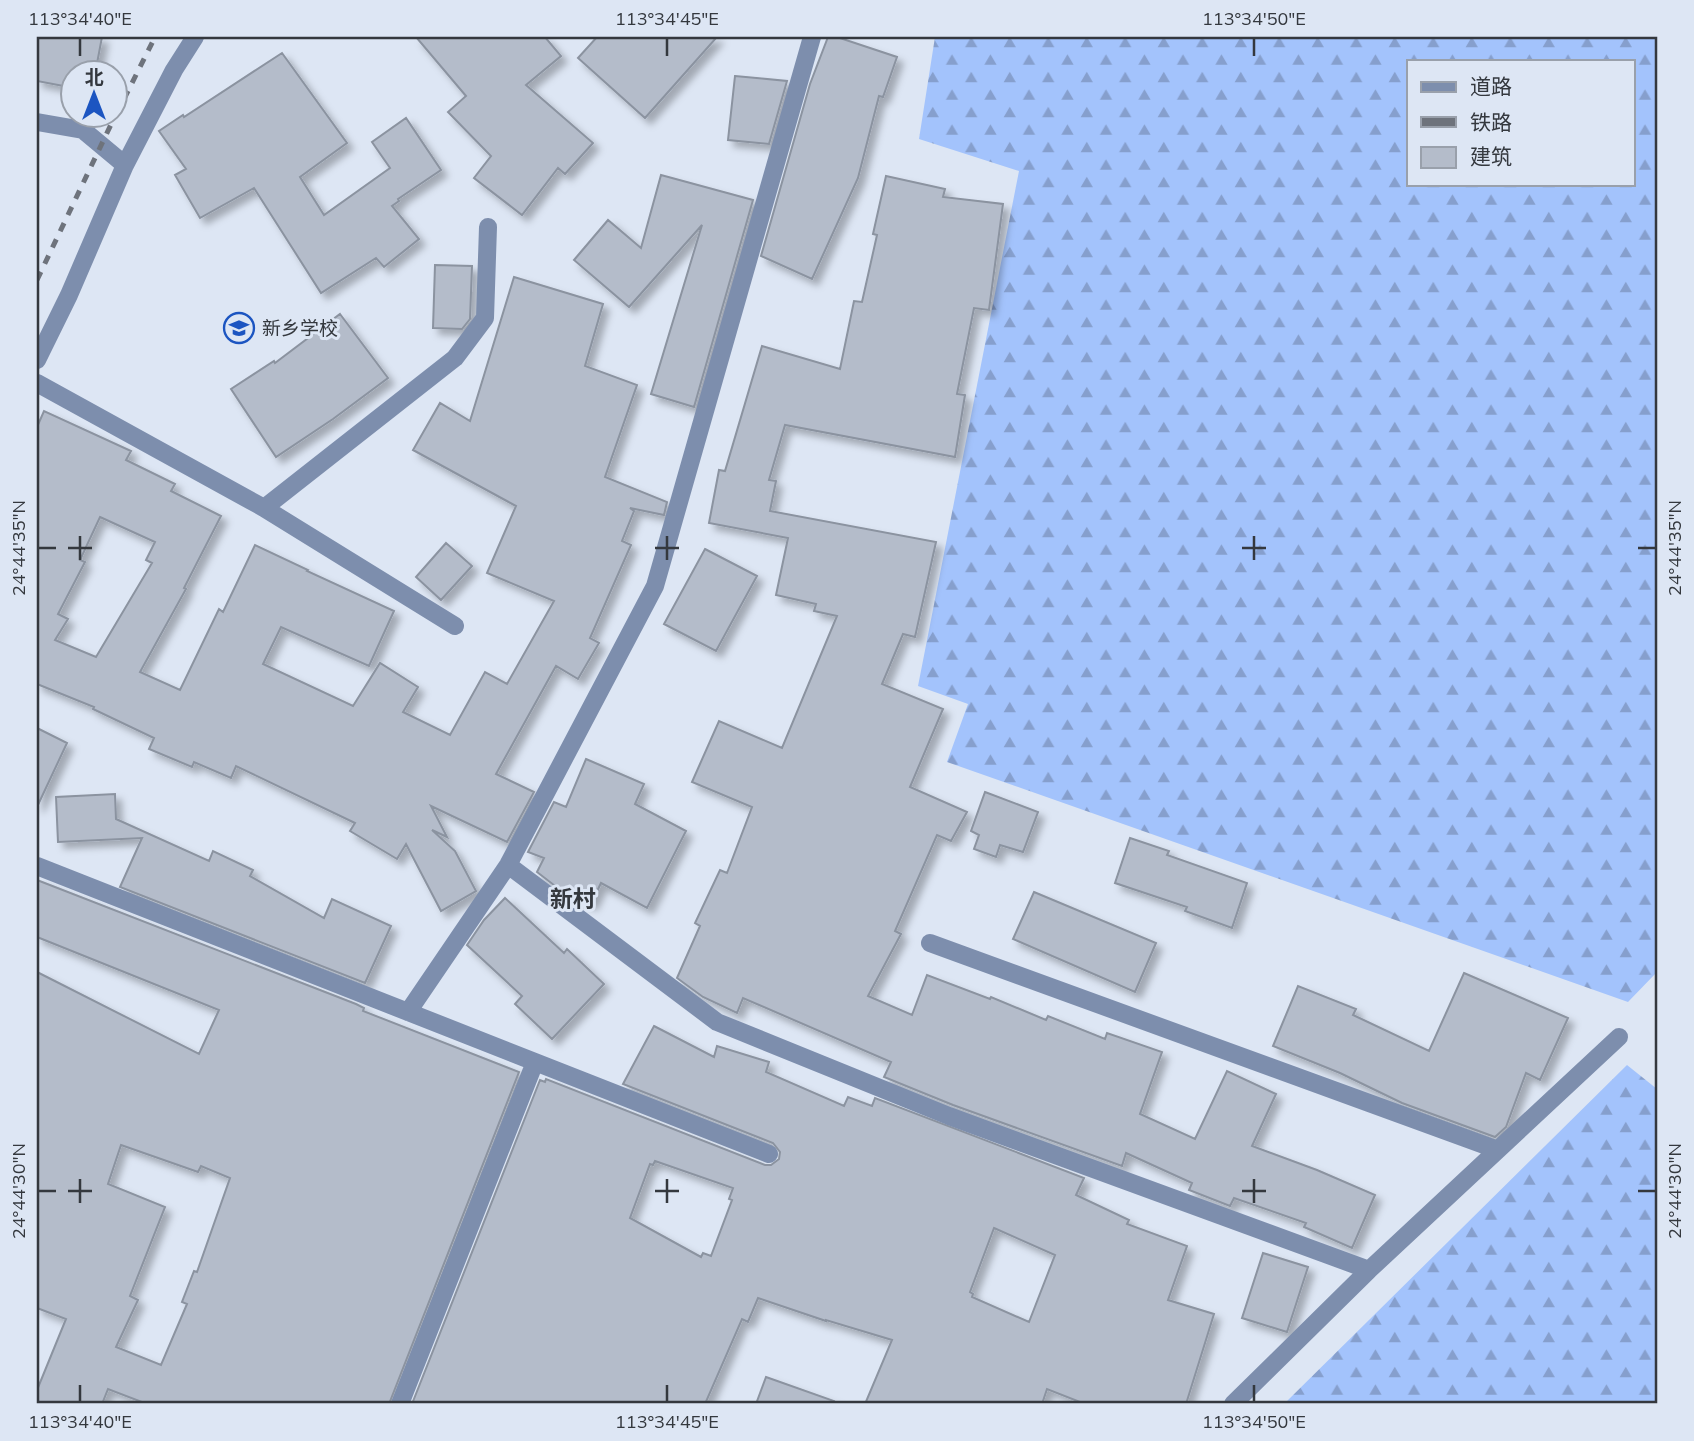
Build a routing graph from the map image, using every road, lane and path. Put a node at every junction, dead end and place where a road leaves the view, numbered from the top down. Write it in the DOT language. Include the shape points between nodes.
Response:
graph roads {
  1 [pos="195,37"];
  2 [pos="812,37"];
  3 [pos="37,122"];
  4 [pos="125,165"];
  5 [pos="488,227"];
  6 [pos="37,360"];
  7 [pos="37,383"];
  8 [pos="264,508"];
  9 [pos="455,626"];
  10 [pos="508,865"];
  11 [pos="37,866"];
  12 [pos="930,943"];
  13 [pos="408,1012"];
  14 [pos="1619,1037"];
  15 [pos="535,1062"];
  16 [pos="1498,1150"];
  17 [pos="769,1154"];
  18 [pos="1369,1270"];
  19 [pos="400,1404"];
  20 [pos="1233,1404"];
  1 -- 4 [label="street"];
  2 -- 10 [label="street" via="655,586"];
  3 -- 4 [label="street" via="83,130"];
  4 -- 6 [label="street"];
  5 -- 8 [label="street" via="485,318 455,358"];
  7 -- 8 [label="street"];
  8 -- 9 [label="street"];
  10 -- 13 [label="street"];
  10 -- 18 [label="street" via="717,1022 948,1116"];
  11 -- 13 [label="street"];
  12 -- 16 [label="street"];
  13 -- 15 [label="street"];
  14 -- 16 [label="street"];
  15 -- 17 [label="street"];
  15 -- 19 [label="street"];
  16 -- 18 [label="street"];
  18 -- 20 [label="street"];
}
